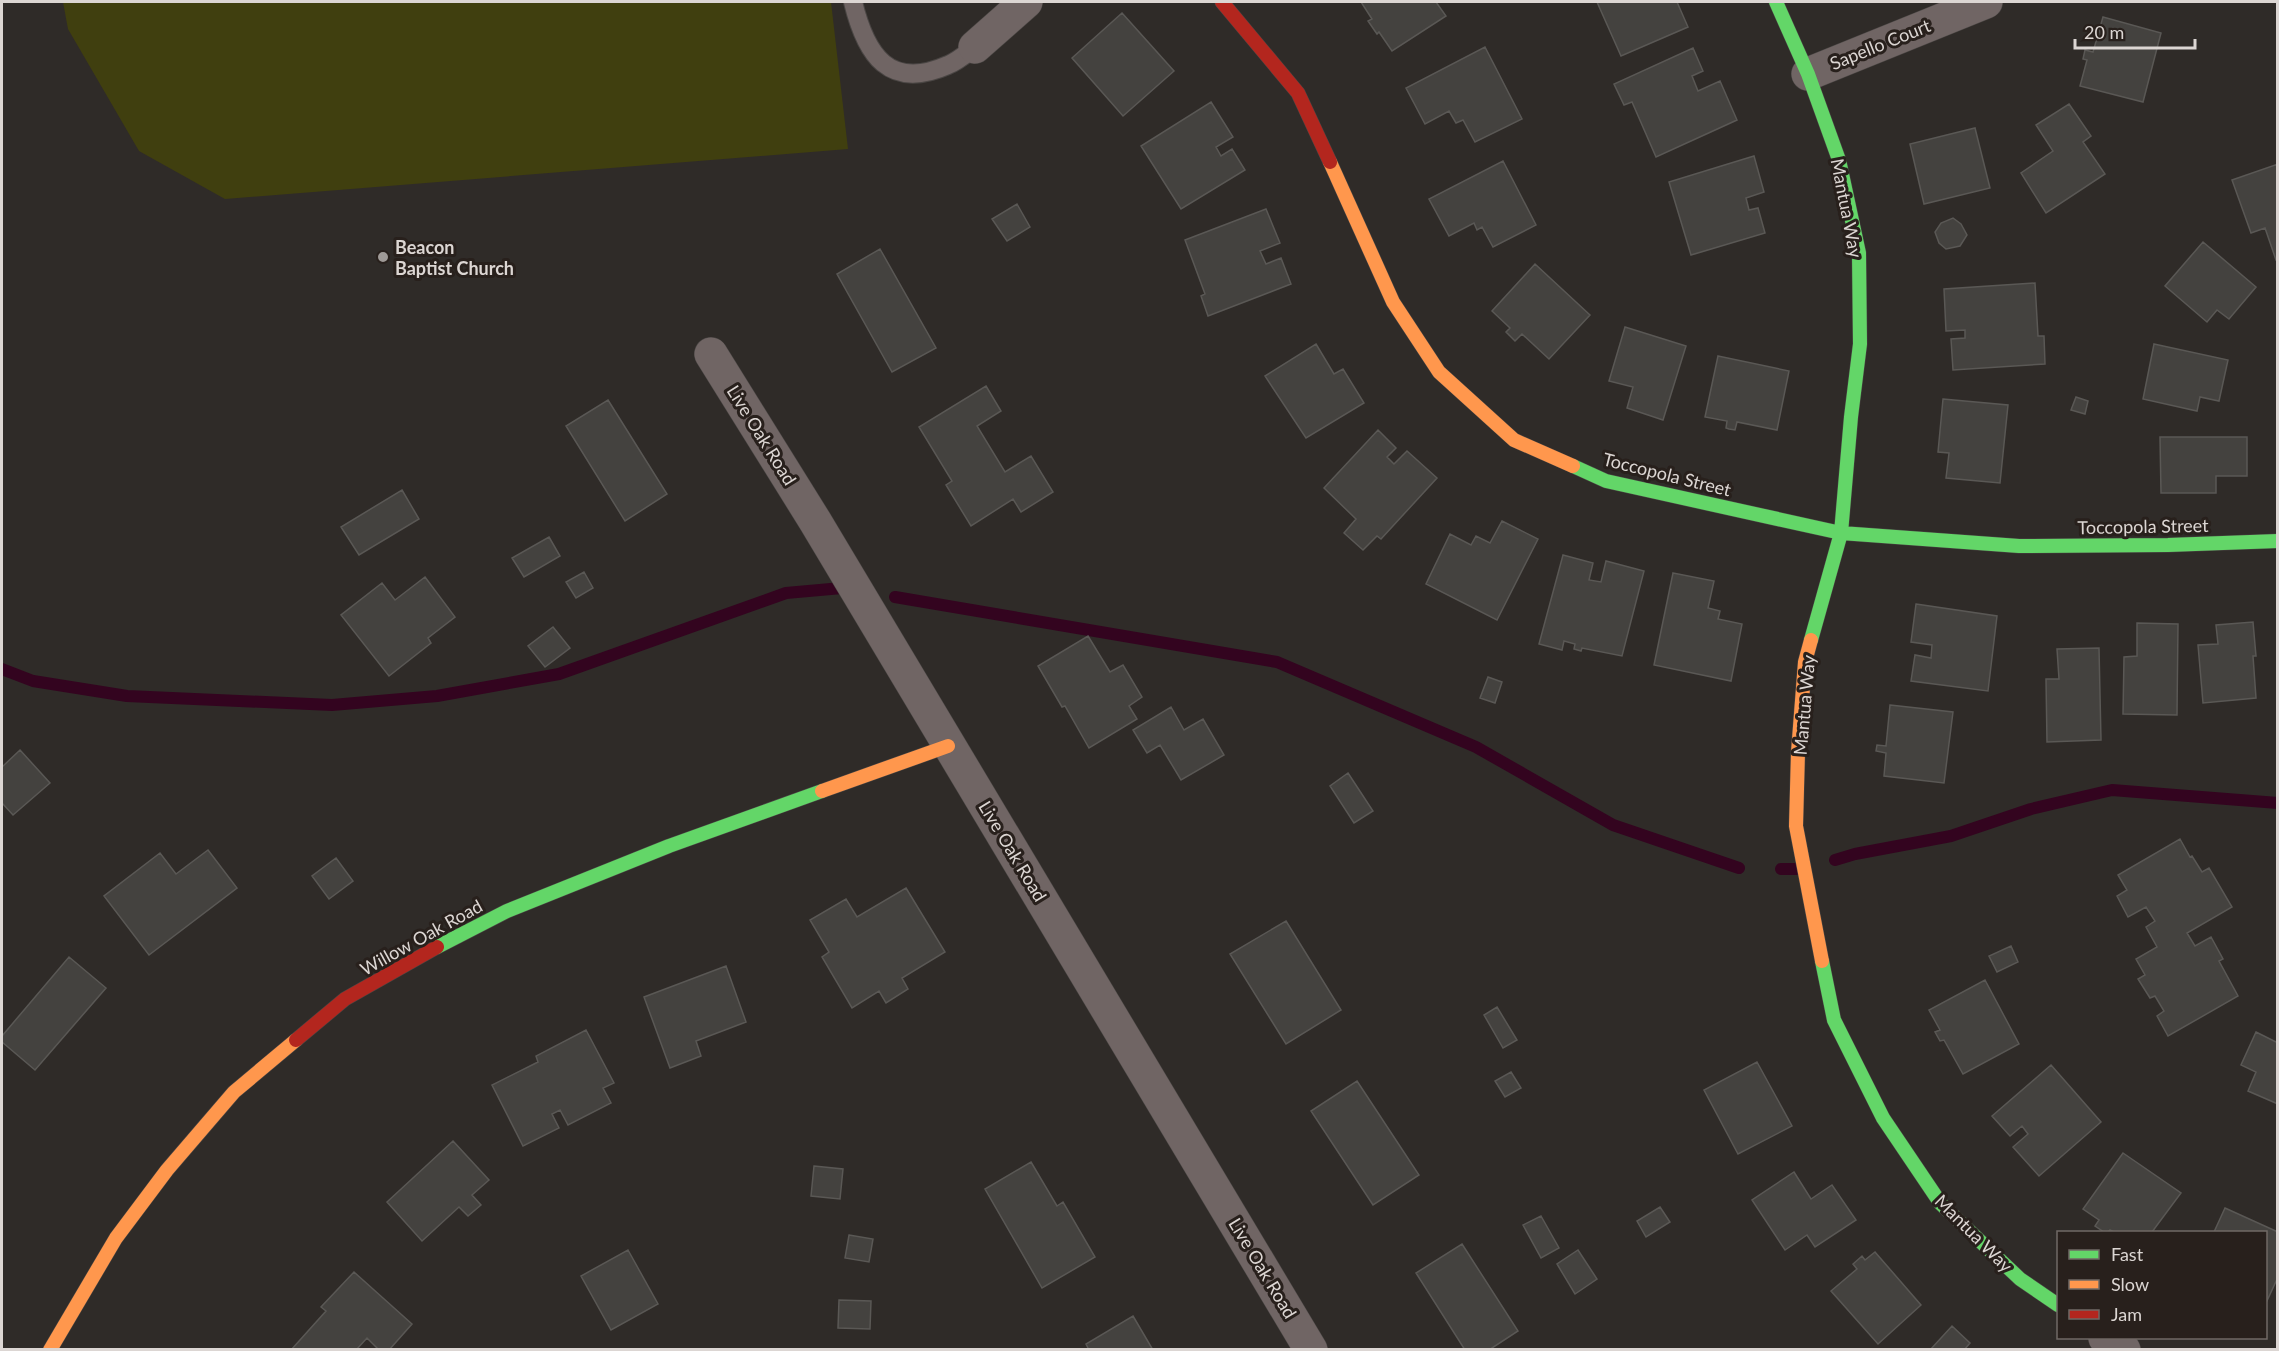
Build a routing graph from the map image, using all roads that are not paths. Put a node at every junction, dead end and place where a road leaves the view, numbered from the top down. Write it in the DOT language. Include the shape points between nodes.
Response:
graph roads {
  1 [pos="853,2"];
  2 [pos="1026,2"];
  3 [pos="1222,2"];
  4 [pos="1776,2"];
  5 [pos="1986,2"];
  6 [pos="975,47"];
  7 [pos="1808,74"];
  8 [pos="711,354"];
  9 [pos="1841,533"];
  10 [pos="2277,541"];
  11 [pos="948,746"];
  12 [pos="2057,1304"];
  13 [pos="2107,1339"];
  14 [pos="50,1350"];
  15 [pos="1311,1350"];
  16 [pos="2124,1350"];
  1 -- 6 [label="lane" via="872,51 892,71 916,74 949,65"];
  2 -- 6 [label="street"];
  3 -- 9 [label="street, Toccopola Street" via="1298,93 1393,302 1433,363 1514,440 1605,481"];
  4 -- 7 [label="street, Mantua Way"];
  5 -- 7 [label="street, Sapello Court"];
  7 -- 9 [label="street, Mantua Way" via="1839,160 1859,253 1860,344"];
  8 -- 11 [label="street, Live Oak Road"];
  9 -- 10 [label="street, Toccopola Street" via="2019,546"];
  9 -- 12 [label="street, Mantua Way" via="1805,662 1796,826 1834,1020 1883,1118 1941,1204 2020,1279"];
  11 -- 14 [label="street, Willow Oak Road" via="680,842 507,911 345,999 234,1092 167,1170 116,1238"];
  11 -- 15 [label="street, Live Oak Road"];
  13 -- 16 [label="street"];
}
